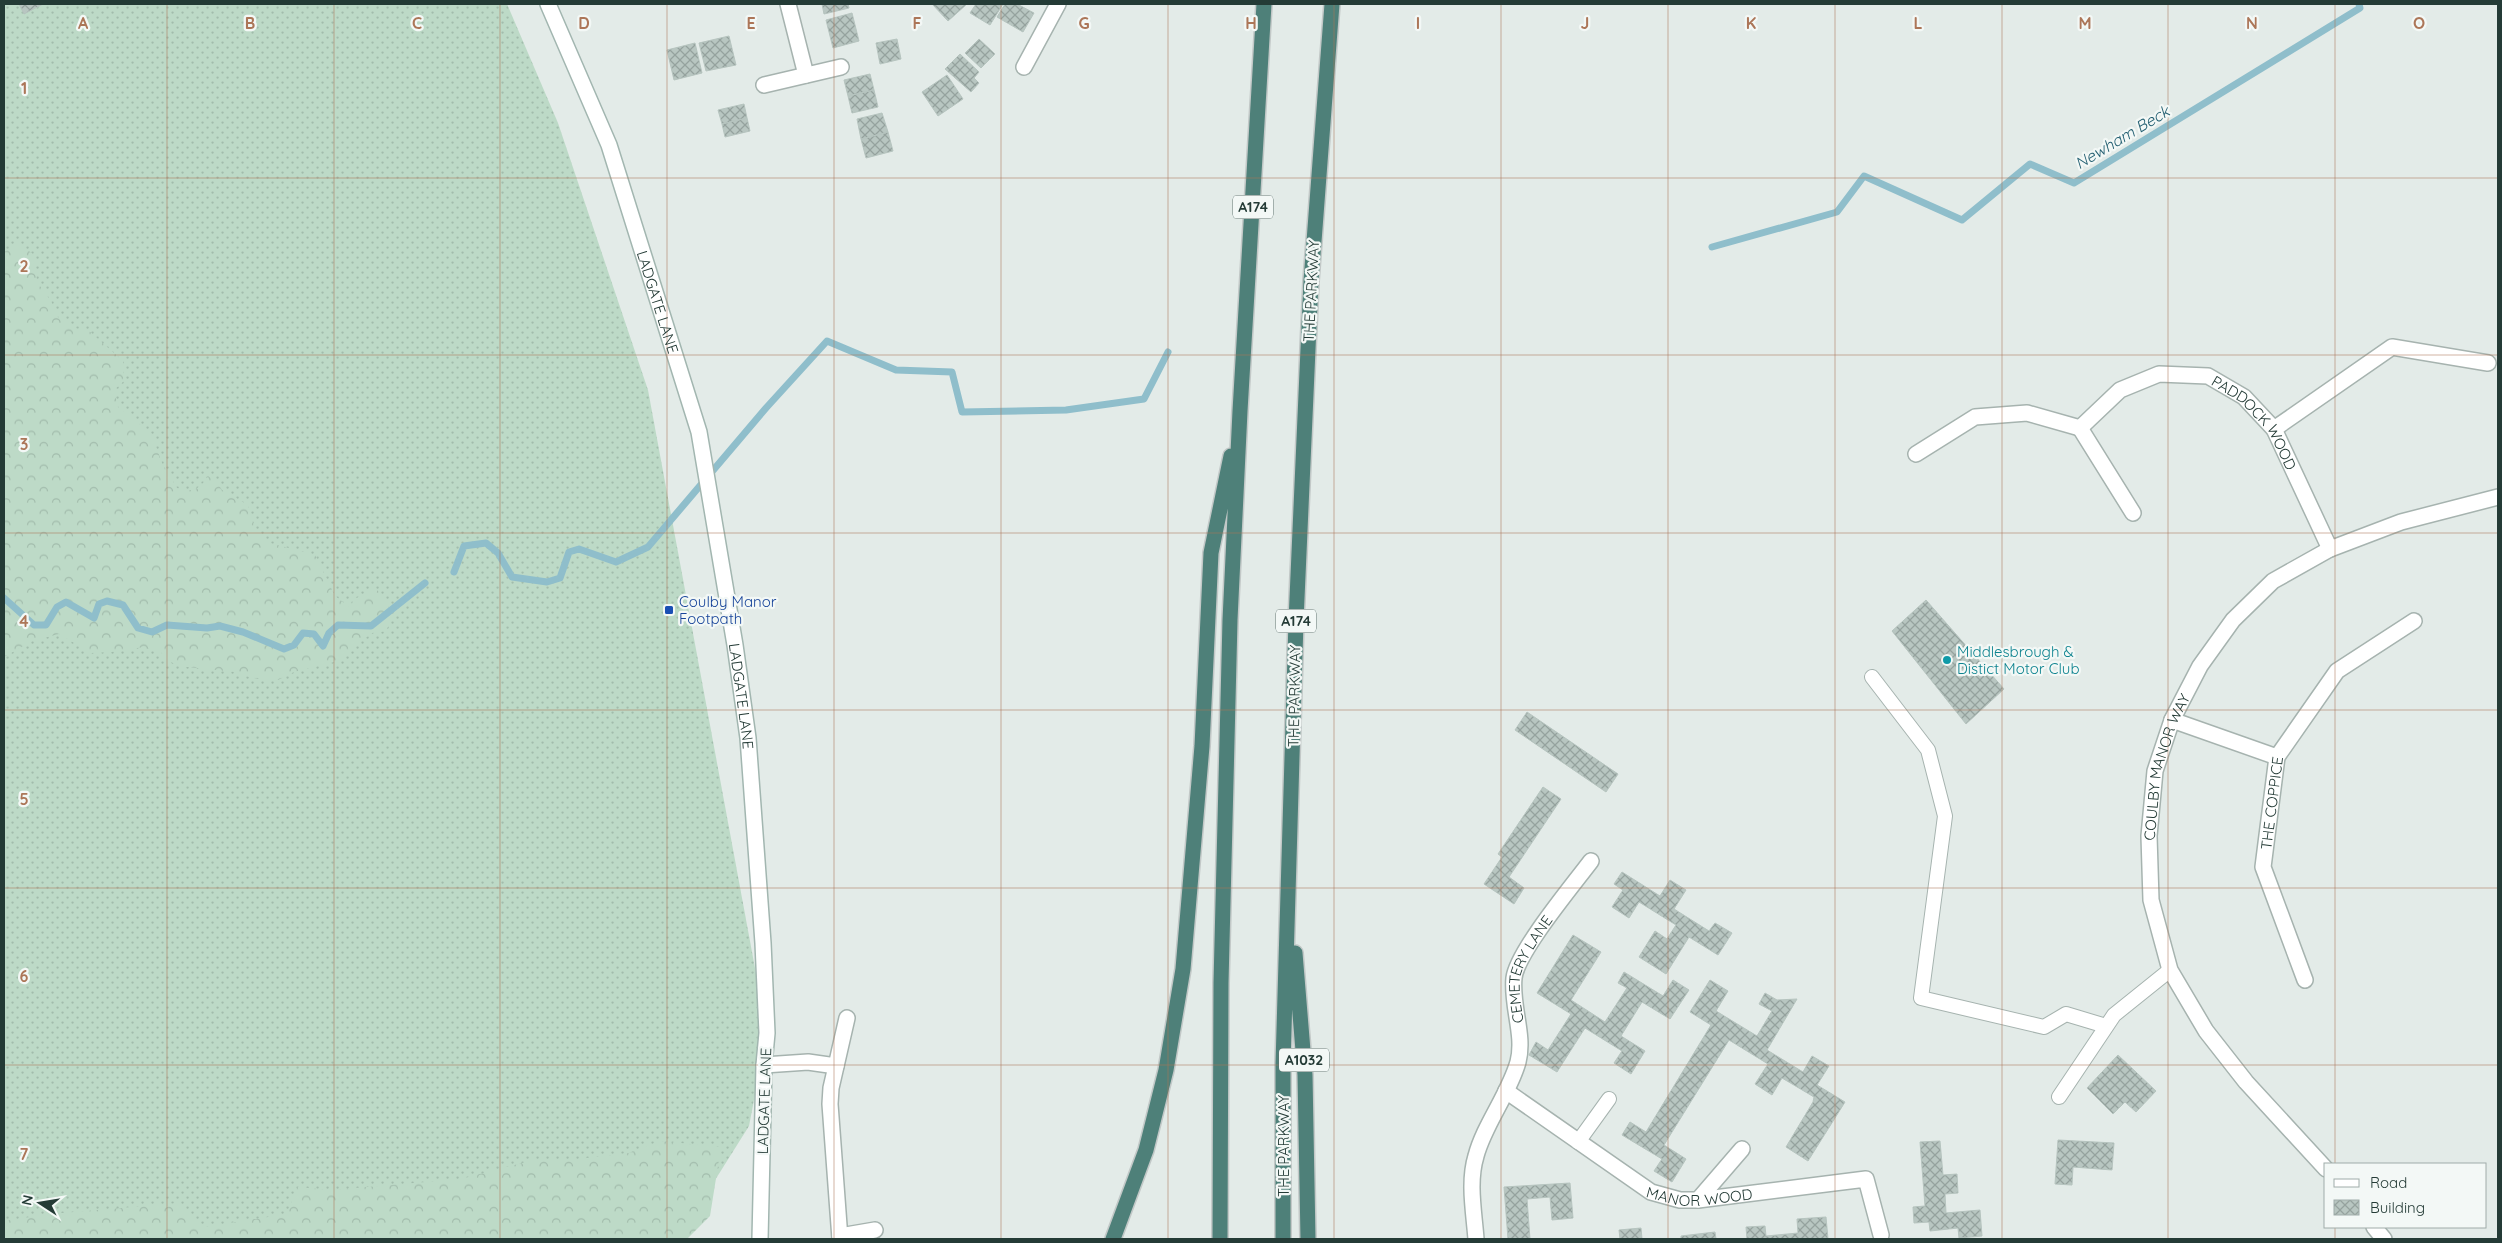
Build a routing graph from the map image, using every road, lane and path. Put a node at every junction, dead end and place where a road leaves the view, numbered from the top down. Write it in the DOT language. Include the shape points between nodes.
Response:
graph roads {
  1 [pos="548,4"];
  2 [pos="788,4"];
  3 [pos="1058,4"];
  4 [pos="1264,4"];
  5 [pos="1332,4"];
  6 [pos="841,67"];
  7 [pos="1024,67"];
  8 [pos="806,75"];
  9 [pos="764,85"];
  10 [pos="2488,363"];
  11 [pos="1240,411"];
  12 [pos="2080,428"];
  13 [pos="2274,429"];
  14 [pos="1916,454"];
  15 [pos="2498,498"];
  16 [pos="2134,513"];
  17 [pos="2330,549"];
  18 [pos="2414,621"];
  19 [pos="1872,677"];
  20 [pos="2172,720"];
  21 [pos="2277,757"];
  22 [pos="1591,860"];
  23 [pos="1289,882"];
  24 [pos="2170,970"];
  25 [pos="2305,980"];
  26 [pos="847,1018"];
  27 [pos="2106,1026"];
  28 [pos="764,1065"];
  29 [pos="836,1066"];
  30 [pos="1506,1091"];
  31 [pos="2058,1097"];
  32 [pos="1609,1099"];
  33 [pos="1578,1142"];
  34 [pos="1742,1149"];
  35 [pos="2324,1167"];
  36 [pos="1698,1200"];
  37 [pos="2375,1228"];
  38 [pos="875,1230"];
  39 [pos="1881,1235"];
  40 [pos="840,1238"];
  41 [pos="760,1239"];
  42 [pos="1113,1239"];
  43 [pos="1220,1239"];
  44 [pos="1283,1239"];
  45 [pos="1308,1239"];
  46 [pos="1476,1239"];
  47 [pos="2384,1239"];
  1 -- 28 [label="street, LADGATE LANE" via="609,145 699,432 748,738 767,1033"];
  2 -- 8 [label="street"];
  3 -- 7 [label="street"];
  4 -- 11 [label="highway, A174"];
  5 -- 23 [label="highway, THE PARKWAY / A174" via="1311,291 1296,621"];
  6 -- 8 [label="street"];
  8 -- 9 [label="street"];
  10 -- 13 [label="street" via="2392,347"];
  11 -- 42 [label="highway, A174" via="1211,553 1202,746 1183,969 1166,1070 1146,1150"];
  11 -- 43 [label="highway, A174" via="1230,620 1221,983"];
  12 -- 13 [label="street, PADDOCK WOOD" via="2120,390 2159,374 2208,376 2244,397"];
  12 -- 14 [label="street" via="2027,414 1975,418"];
  12 -- 16 [label="street"];
  13 -- 17 [label="street, PADDOCK WOOD"];
  15 -- 17 [label="street, COULBY MANOR WAY" via="2401,522"];
  17 -- 20 [label="street, COULBY MANOR WAY" via="2273,581 2232,620 2200,666"];
  18 -- 21 [label="street, THE COPPICE" via="2338,671"];
  19 -- 27 [label="lane" via="1928,750 1945,816 1921,998 2044,1027 2066,1014"];
  20 -- 21 [label="street"];
  20 -- 24 [label="street, COULBY MANOR WAY" via="2155,770 2148,836 2151,900"];
  21 -- 25 [label="street, THE COPPICE" via="2263,867"];
  22 -- 30 [label="street, CEMETERY LANE" via="1522,956 1514,977 1514,1012 1520,1040 1518,1060"];
  23 -- 44 [label="highway, THE PARKWAY / A174" via="1283,1064"];
  23 -- 45 [label="highway, A1032" via="1305,1075"];
  24 -- 27 [label="lane" via="2114,1015"];
  24 -- 35 [label="street, COULBY MANOR WAY" via="2206,1031 2246,1082"];
  26 -- 29 [label="street"];
  27 -- 31 [label="lane"];
  28 -- 29 [label="street" via="808,1062"];
  28 -- 41 [label="street, LADGATE LANE"];
  29 -- 40 [label="street" via="830,1104"];
  30 -- 33 [label="street, MANOR WOOD"];
  30 -- 46 [label="street" via="1476,1155 1472,1183"];
  32 -- 33 [label="lane"];
  33 -- 36 [label="street, MANOR WOOD" via="1651,1192 1680,1200"];
  34 -- 36 [label="street"];
  36 -- 39 [label="street, MANOR WOOD" via="1866,1179"];
  37 -- 47 [label="street"];
  38 -- 40 [label="street"];
}
